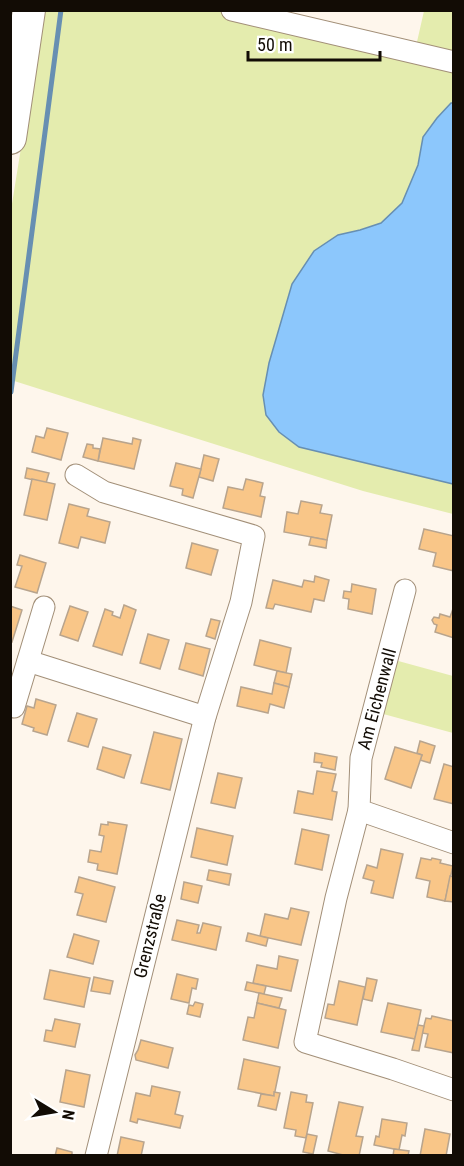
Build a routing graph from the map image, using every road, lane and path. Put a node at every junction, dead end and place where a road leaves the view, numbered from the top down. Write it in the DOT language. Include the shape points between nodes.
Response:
graph roads {
  1 [pos="29,10"];
  2 [pos="232,10"];
  3 [pos="453,62"];
  4 [pos="10,138"];
  5 [pos="76,475"];
  6 [pos="405,590"];
  7 [pos="44,607"];
  8 [pos="28,661"];
  9 [pos="14,706"];
  10 [pos="205,717"];
  11 [pos="359,810"];
  12 [pos="453,843"];
  13 [pos="453,1090"];
  14 [pos="96,1155"];
  1 -- 4 [label="highway"];
  2 -- 3 [label="street"];
  5 -- 10 [label="street, Grenzstraße" via="104,492 254,536 241,602"];
  6 -- 11 [label="street, Am Eichenwall" via="362,759"];
  7 -- 8 [label="street"];
  8 -- 9 [label="street"];
  8 -- 10 [label="street"];
  10 -- 14 [label="street, Grenzstraße"];
  11 -- 12 [label="street"];
  11 -- 13 [label="street, Am Eichenwall" via="305,1042"];
}
